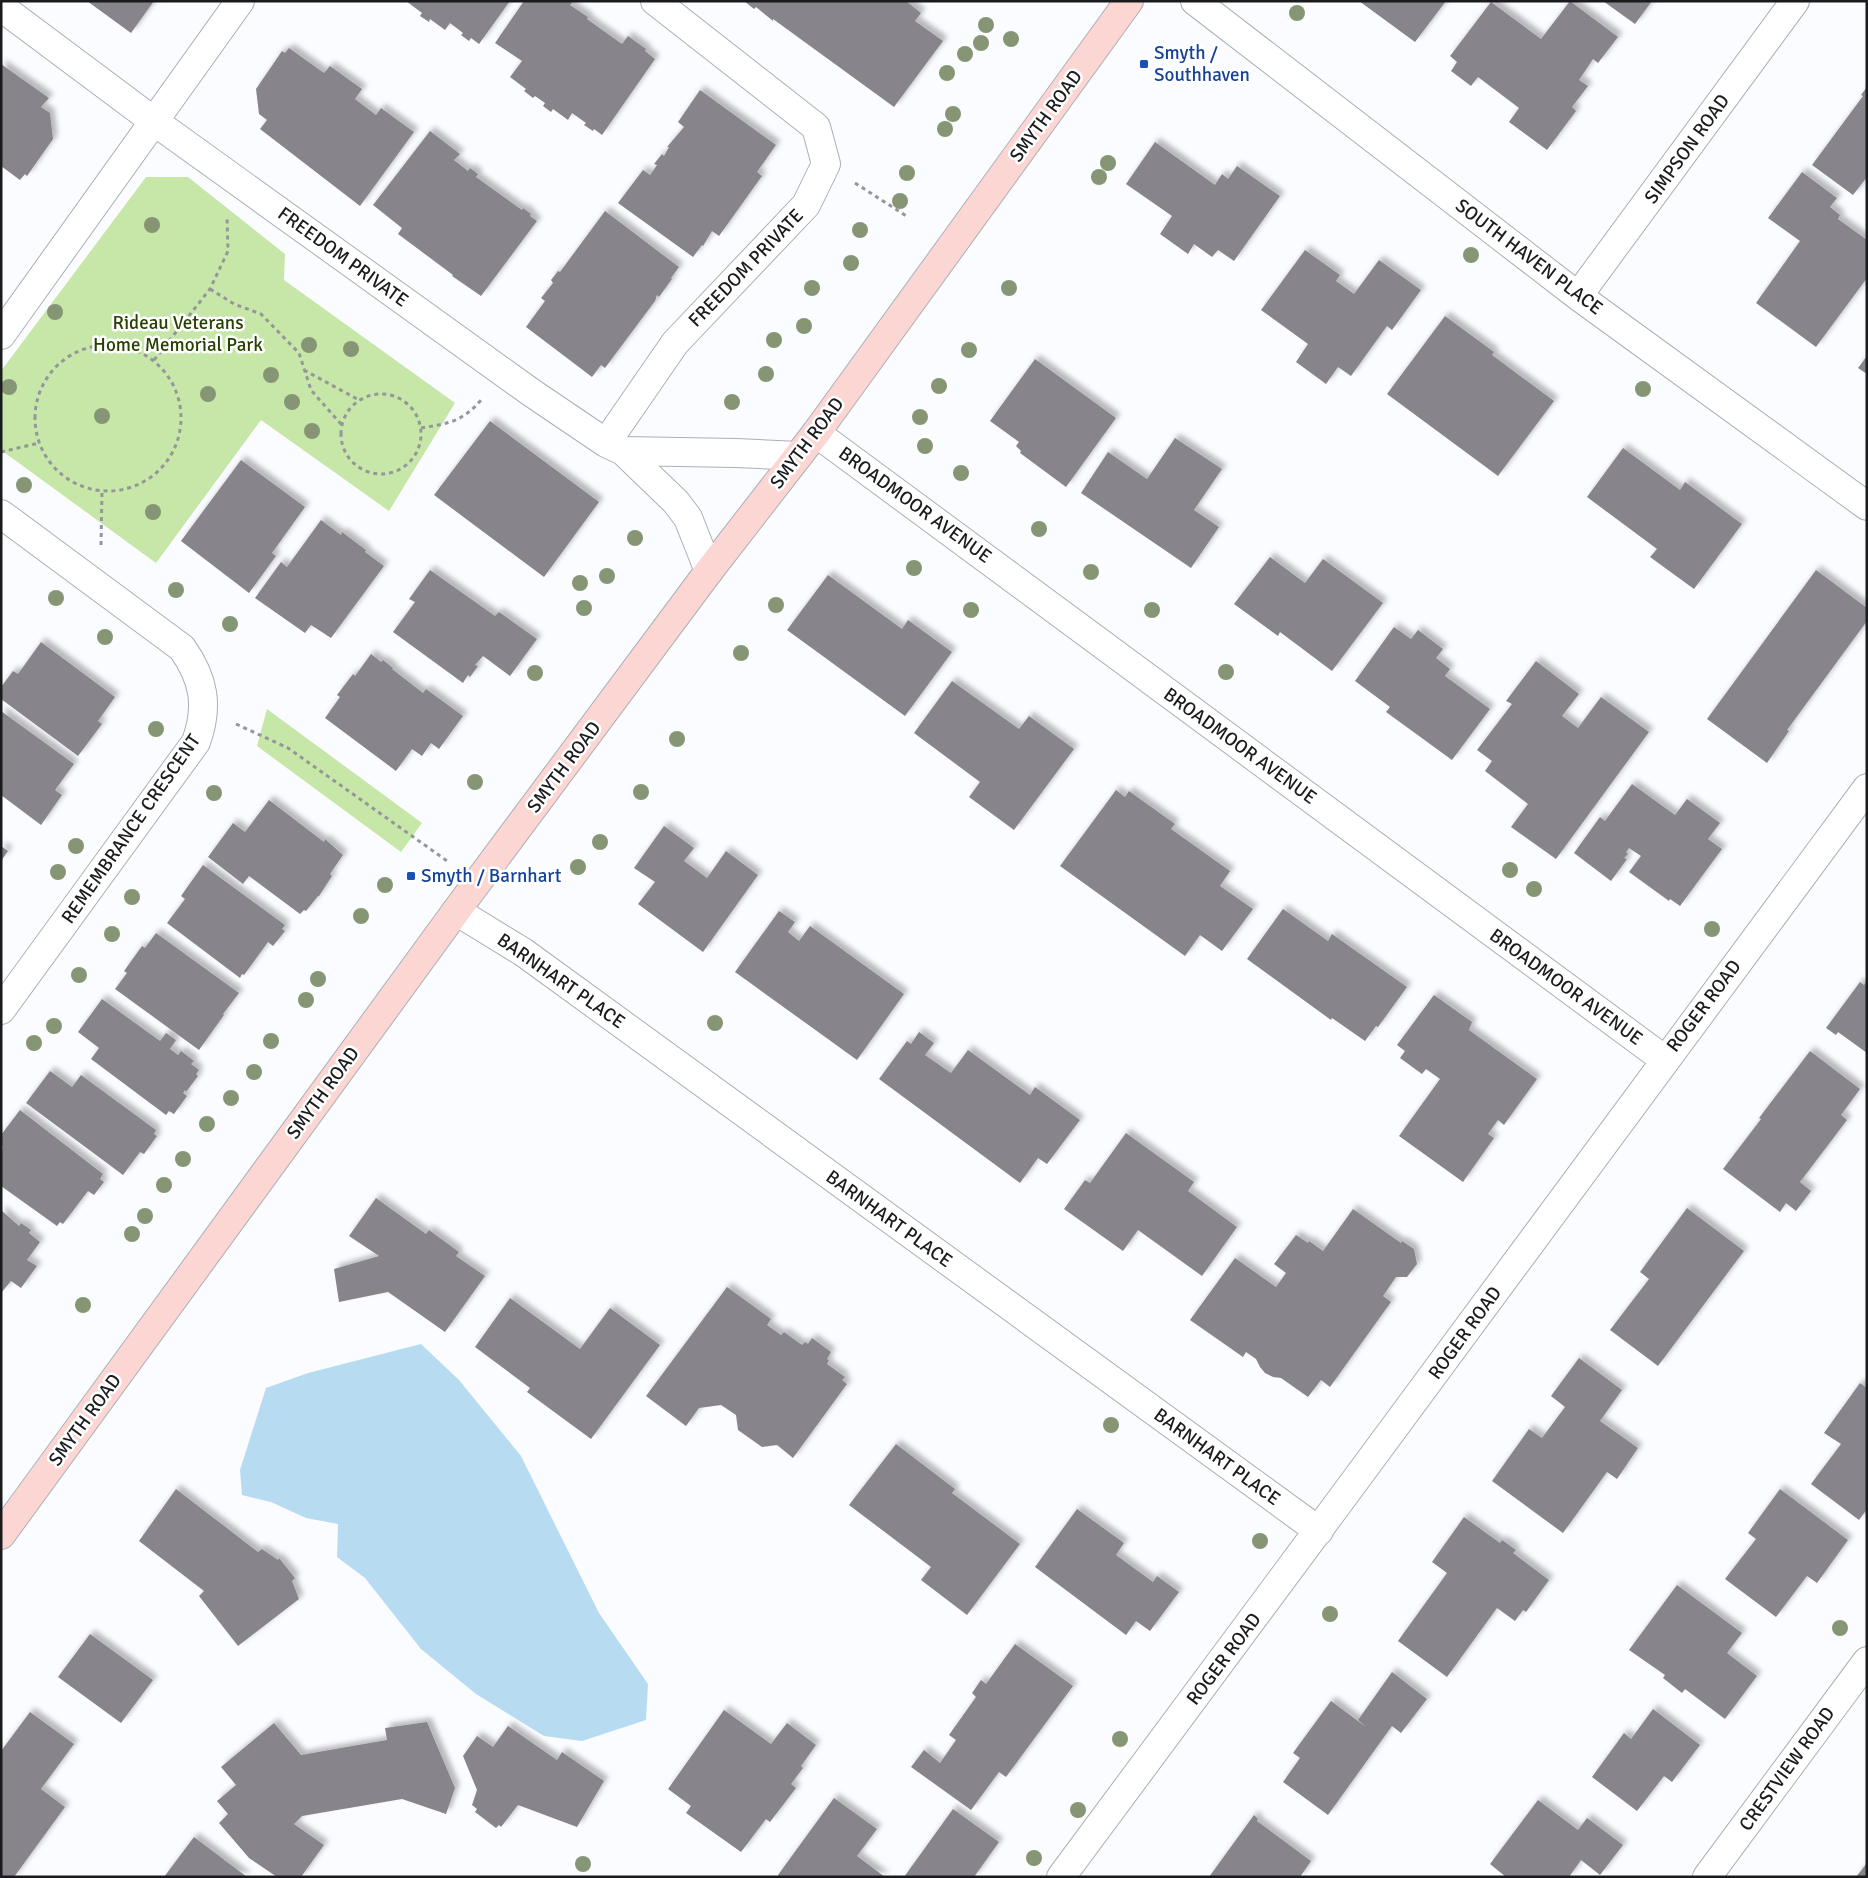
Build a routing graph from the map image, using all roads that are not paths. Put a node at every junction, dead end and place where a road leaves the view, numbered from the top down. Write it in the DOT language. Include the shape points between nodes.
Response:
graph roads {
  1 [pos="240,1"];
  2 [pos="655,1"];
  3 [pos="1129,1"];
  4 [pos="1195,1"];
  5 [pos="1795,1"];
  6 [pos="1,7"];
  7 [pos="155,122"];
  8 [pos="1578,296"];
  9 [pos="1,335"];
  10 [pos="816,432"];
  11 [pos="615,447"];
  12 [pos="798,456"];
  13 [pos="1867,506"];
  14 [pos="1,514"];
  15 [pos="709,571"];
  16 [pos="1867,788"];
  17 [pos="456,911"];
  18 [pos="1,1010"];
  19 [pos="1665,1060"];
  20 [pos="1319,1531"];
  21 [pos="1,1534"];
  22 [pos="1867,1661"];
  23 [pos="1061,1877"];
  24 [pos="1707,1877"];
  1 -- 7 [label="street"];
  2 -- 11 [label="street, FREEDOM PRIVATE" via="816,127 826,164 806,205 675,343"];
  3 -- 10 [label="main road, SMYTH ROAD"];
  4 -- 8 [label="street, SOUTH HAVEN PLACE"];
  5 -- 8 [label="street, SIMPSON ROAD"];
  6 -- 7 [label="street, FREEDOM PRIVATE"];
  7 -- 9 [label="street"];
  7 -- 11 [label="street, FREEDOM PRIVATE" via="504,373"];
  8 -- 13 [label="street, SOUTH HAVEN PLACE"];
  10 -- 12 [label="main road, SMYTH ROAD"];
  10 -- 19 [label="street, BROADMOOR AVENUE"];
  11 -- 12 [label="street"];
  11 -- 15 [label="street, FREEDOM PRIVATE" via="676,502 688,518"];
  12 -- 15 [label="main road, SMYTH ROAD"];
  14 -- 18 [label="street, REMEMBRANCE CRESCENT" via="182,648 199,677 204,709 196,742"];
  15 -- 17 [label="main road, SMYTH ROAD"];
  16 -- 19 [label="street, ROGER ROAD"];
  17 -- 20 [label="street, BARNHART PLACE" via="524,952"];
  17 -- 21 [label="main road, SMYTH ROAD"];
  19 -- 20 [label="street, ROGER ROAD"];
  20 -- 23 [label="street, ROGER ROAD"];
  22 -- 24 [label="street, CRESTVIEW ROAD"];
}
